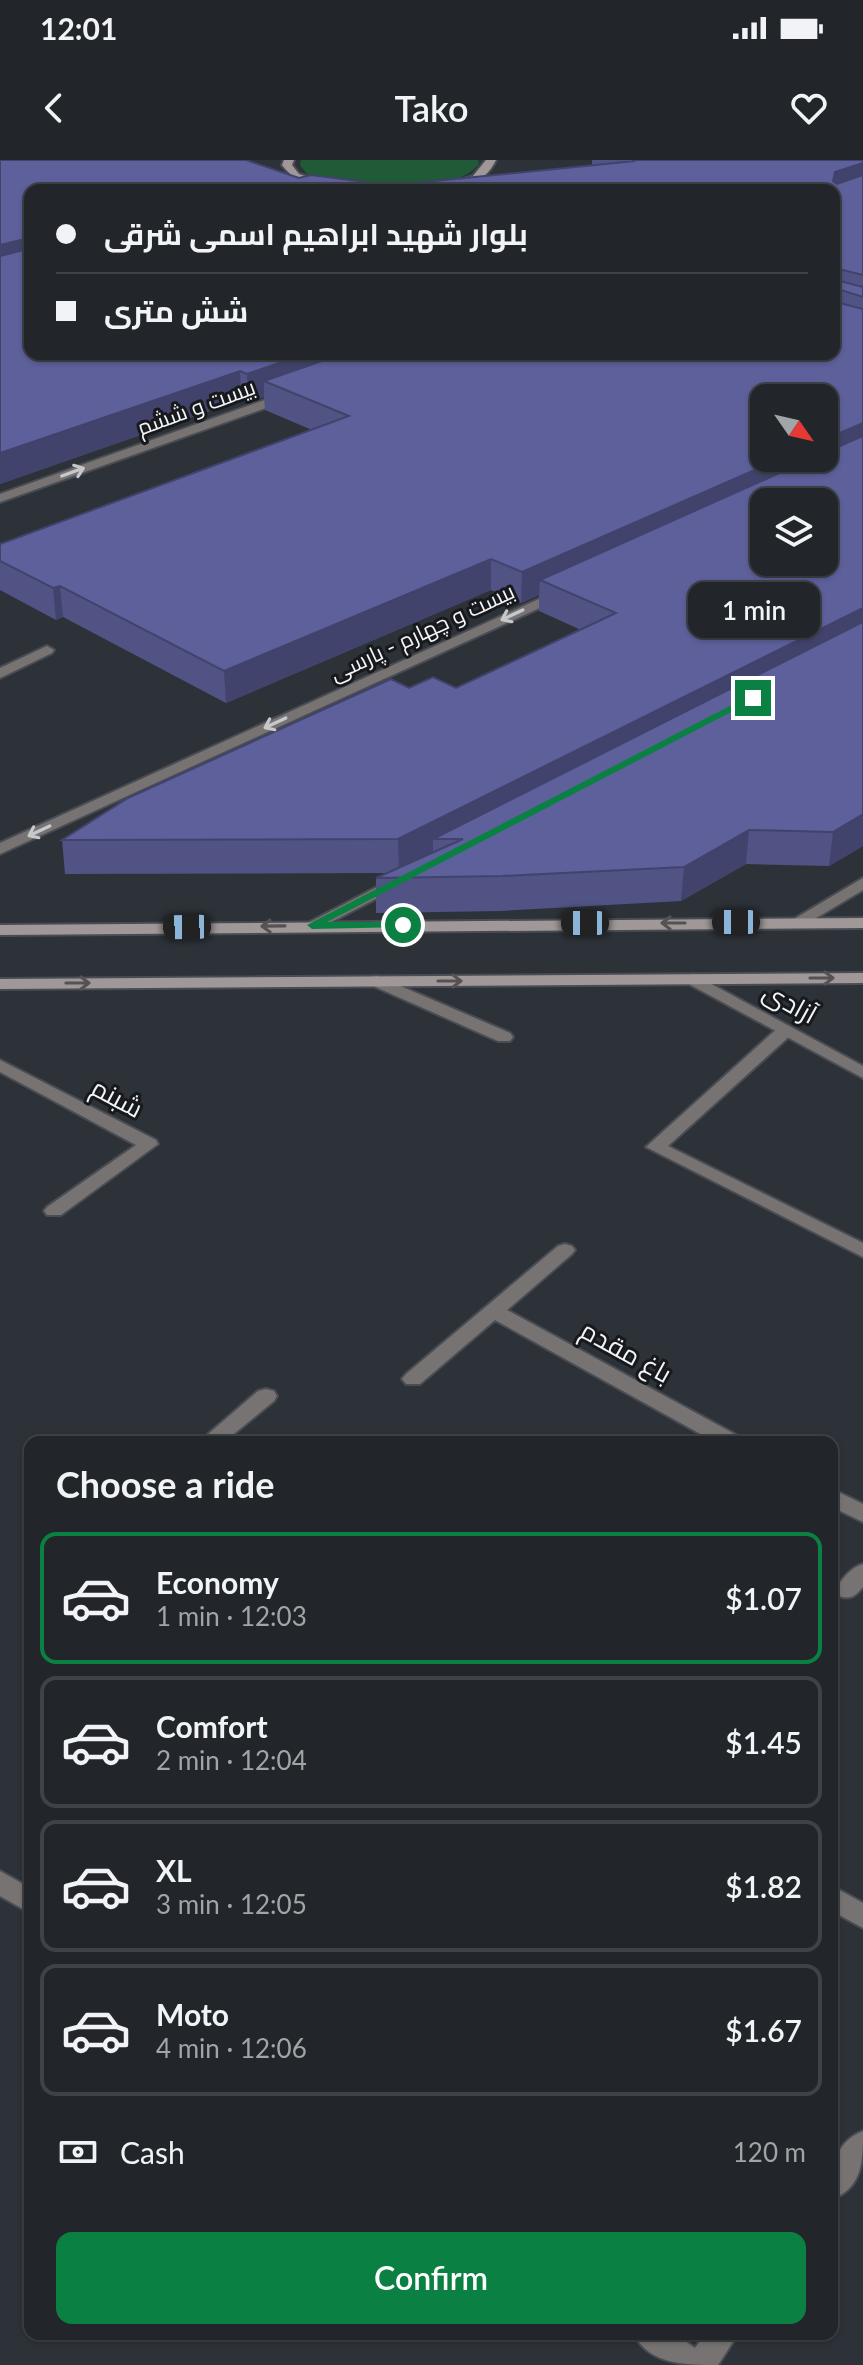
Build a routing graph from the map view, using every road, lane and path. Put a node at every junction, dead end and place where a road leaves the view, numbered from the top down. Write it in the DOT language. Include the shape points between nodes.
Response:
graph roads {
  1 [pos="289,160"];
  2 [pos="491,160"];
  3 [pos="478,177"];
  4 [pos="313,184"];
  5 [pos="455,184"];
  6 [pos="488,184"];
  7 [pos="300,391"];
  8 [pos="0,498"];
  9 [pos="575,586"];
  10 [pos="47,650"];
  11 [pos="0,674"];
  12 [pos="0,849"];
  13 [pos="411,874"];
  14 [pos="863,883"];
  15 [pos="797,922"];
  16 [pos="863,923"];
  17 [pos="312,925"];
  18 [pos="0,930"];
  19 [pos="863,978"];
  20 [pos="693,979"];
  21 [pos="377,981"];
  22 [pos="0,984"];
  23 [pos="786,1030"];
  24 [pos="504,1037"];
  25 [pos="0,1065"];
  26 [pos="863,1073"];
  27 [pos="54,1211"];
  28 [pos="565,1250"];
  29 [pos="863,1251"];
  30 [pos="494,1311"];
  31 [pos="413,1379"];
  32 [pos="266,1396"];
  33 [pos="217,1436"];
  34 [pos="721,1436"];
  35 [pos="838,1500"];
  36 [pos="863,1514"];
  37 [pos="0,1882"];
  38 [pos="24,1898"];
  39 [pos="838,1901"];
  40 [pos="863,1917"];
  41 [pos="863,2144"];
  42 [pos="838,2178"];
  43 [pos="658,2340"];
  44 [pos="719,2340"];
  45 [pos="694,2365"];
  46 [pos="700,2365"];
  1 -- 4 [label="main road" via="296,176"];
  2 -- 3 [label="main road"];
  3 -- 5 [label="main road"];
  3 -- 6 [label="main road"];
  8 -- 7 [label="street, بیست و ششم, one-way"];
  9 -- 12 [label="street, بیست و چهارم - پارسی, one-way"];
  10 -- 11 [label="street"];
  13 -- 17 [label="street"];
  14 -- 15 [label="street"];
  15 -- 16 [label="main road"];
  15 -- 17 [label="main road, one-way"];
  17 -- 18 [label="main road, one-way"];
  20 -- 19 [label="main road, one-way"];
  21 -- 20 [label="main road, one-way"];
  20 -- 23 [label="street, آزادی"];
  22 -- 21 [label="main road, one-way"];
  21 -- 24 [label="street"];
  23 -- 26 [label="street, آزادی"];
  23 -- 29 [label="street" via="655,1147"];
  25 -- 27 [label="street, شبنم" via="149,1144"];
  28 -- 30 [label="street"];
  30 -- 31 [label="street"];
  30 -- 34 [label="street, باغ مقدم"];
  32 -- 33 [label="street"];
  35 -- 36 [label="street"];
  37 -- 38 [label="street"];
  39 -- 40 [label="street"];
  41 -- 42 [label="street"];
  43 -- 45 [label="street"];
  44 -- 46 [label="street"];
}
